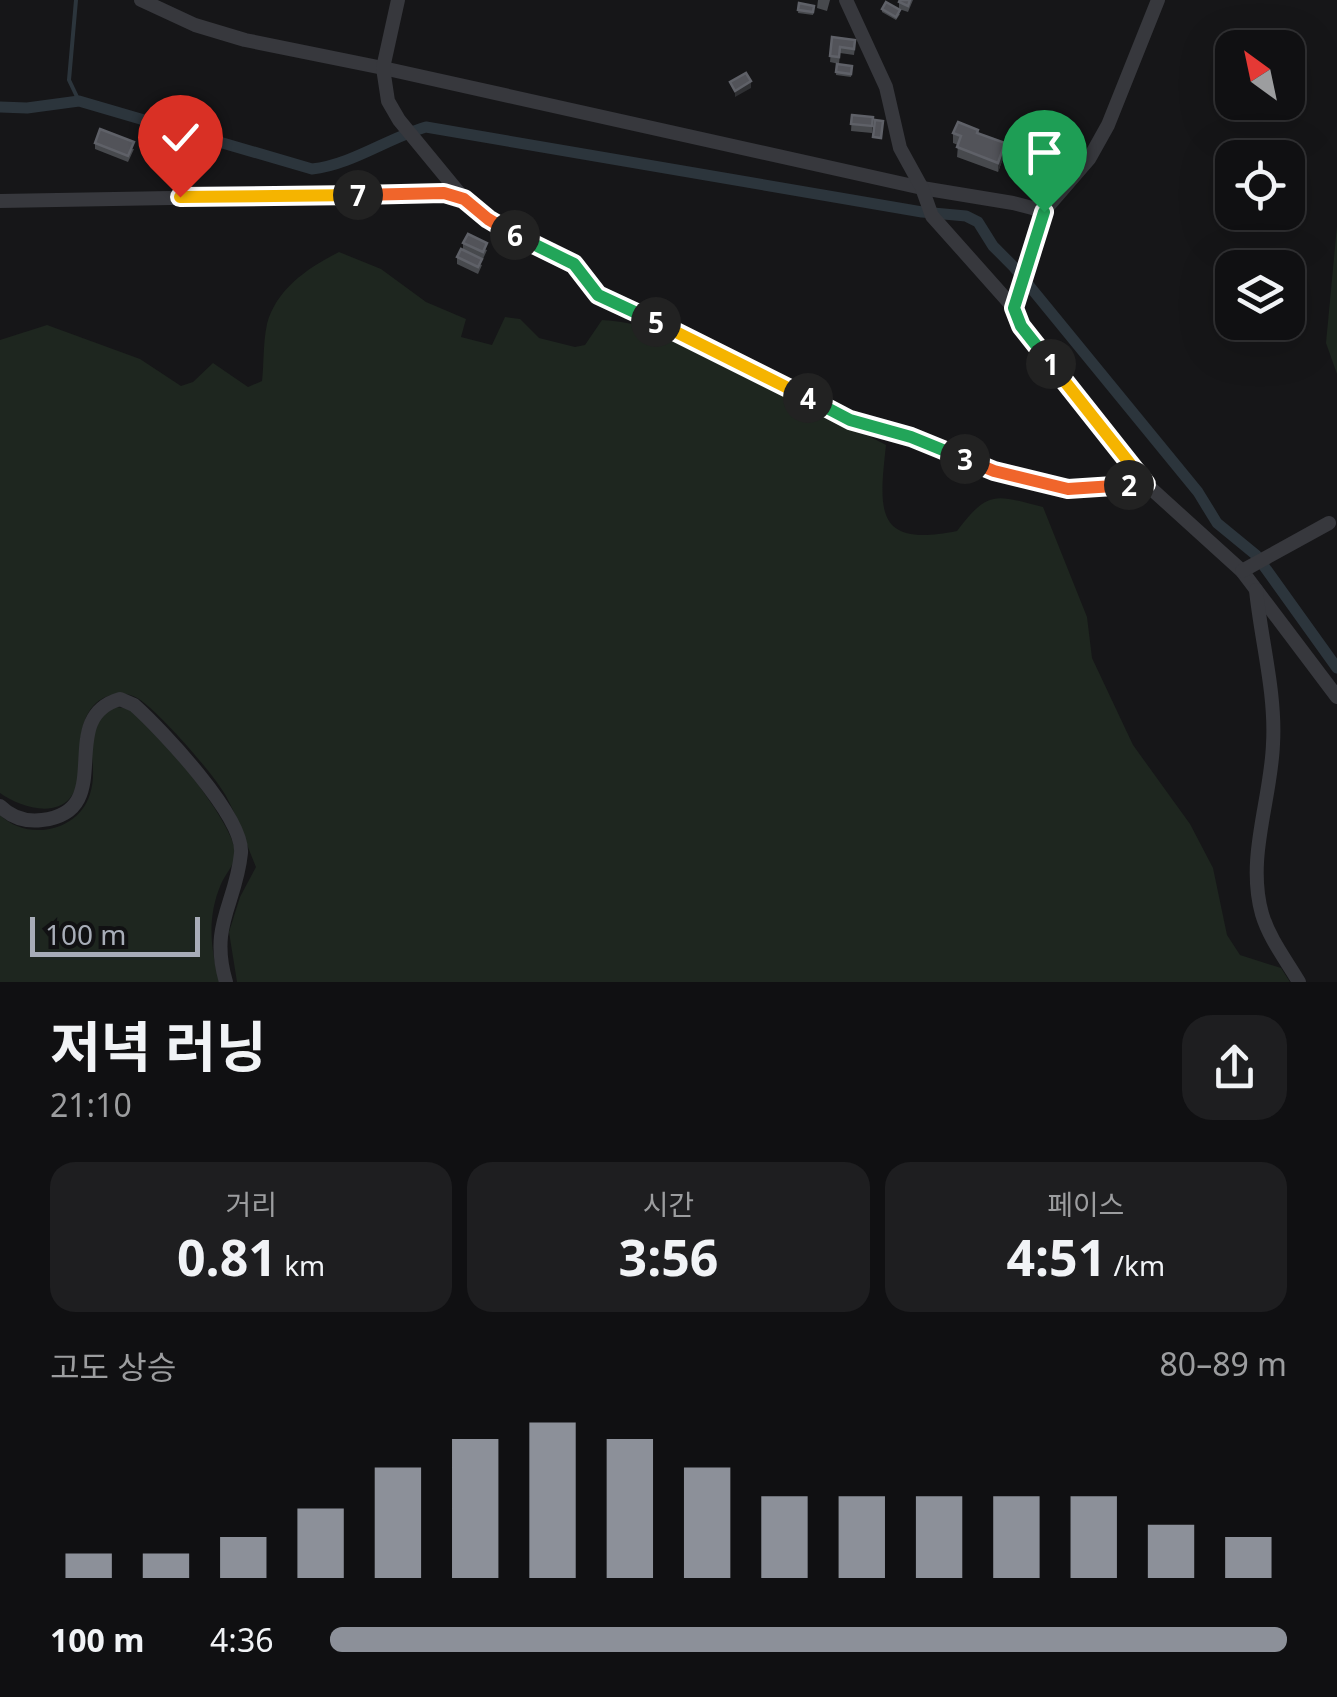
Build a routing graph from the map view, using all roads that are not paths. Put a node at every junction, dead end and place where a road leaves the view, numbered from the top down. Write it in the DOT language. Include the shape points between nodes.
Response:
graph roads {
  1 [pos="141,0"];
  2 [pos="398,0"];
  3 [pos="846,0"];
  4 [pos="1158,0"];
  5 [pos="383,68"];
  6 [pos="464,199"];
  7 [pos="0,201"];
  8 [pos="926,202"];
  9 [pos="1044,212"];
  10 [pos="1014,308"];
  11 [pos="1146,484"];
  12 [pos="1330,524"];
  13 [pos="1248,568"];
  14 [pos="1256,590"];
  15 [pos="1337,697"];
  16 [pos="0,806"];
  17 [pos="226,982"];
  18 [pos="1299,982"];
  1 -- 5 [label="street" via="245,40"];
  2 -- 5 [label="street"];
  3 -- 8 [label="street"];
  4 -- 9 [label="street" via="1108,125"];
  5 -- 6 [label="street" via="388,101"];
  5 -- 8 [label="street"];
  6 -- 7 [label="street" via="444,193"];
  6 -- 11 [label="street" via="519,238 574,264 598,295 850,420 994,471 1068,489"];
  8 -- 9 [label="street" via="1013,203"];
  8 -- 10 [label="street"];
  9 -- 10 [label="street"];
  10 -- 11 [label="street" via="1021,326"];
  11 -- 13 [label="street"];
  12 -- 13 [label="street"];
  13 -- 14 [label="street"];
  14 -- 15 [label="street"];
  14 -- 18 [label="street" via="1273,717 1258,896"];
  16 -- 17 [label="street" via="33,821 74,809 82,797 91,721 98,709 120,699 134,705 202,778 236,828 242,848 221,932"];
}
